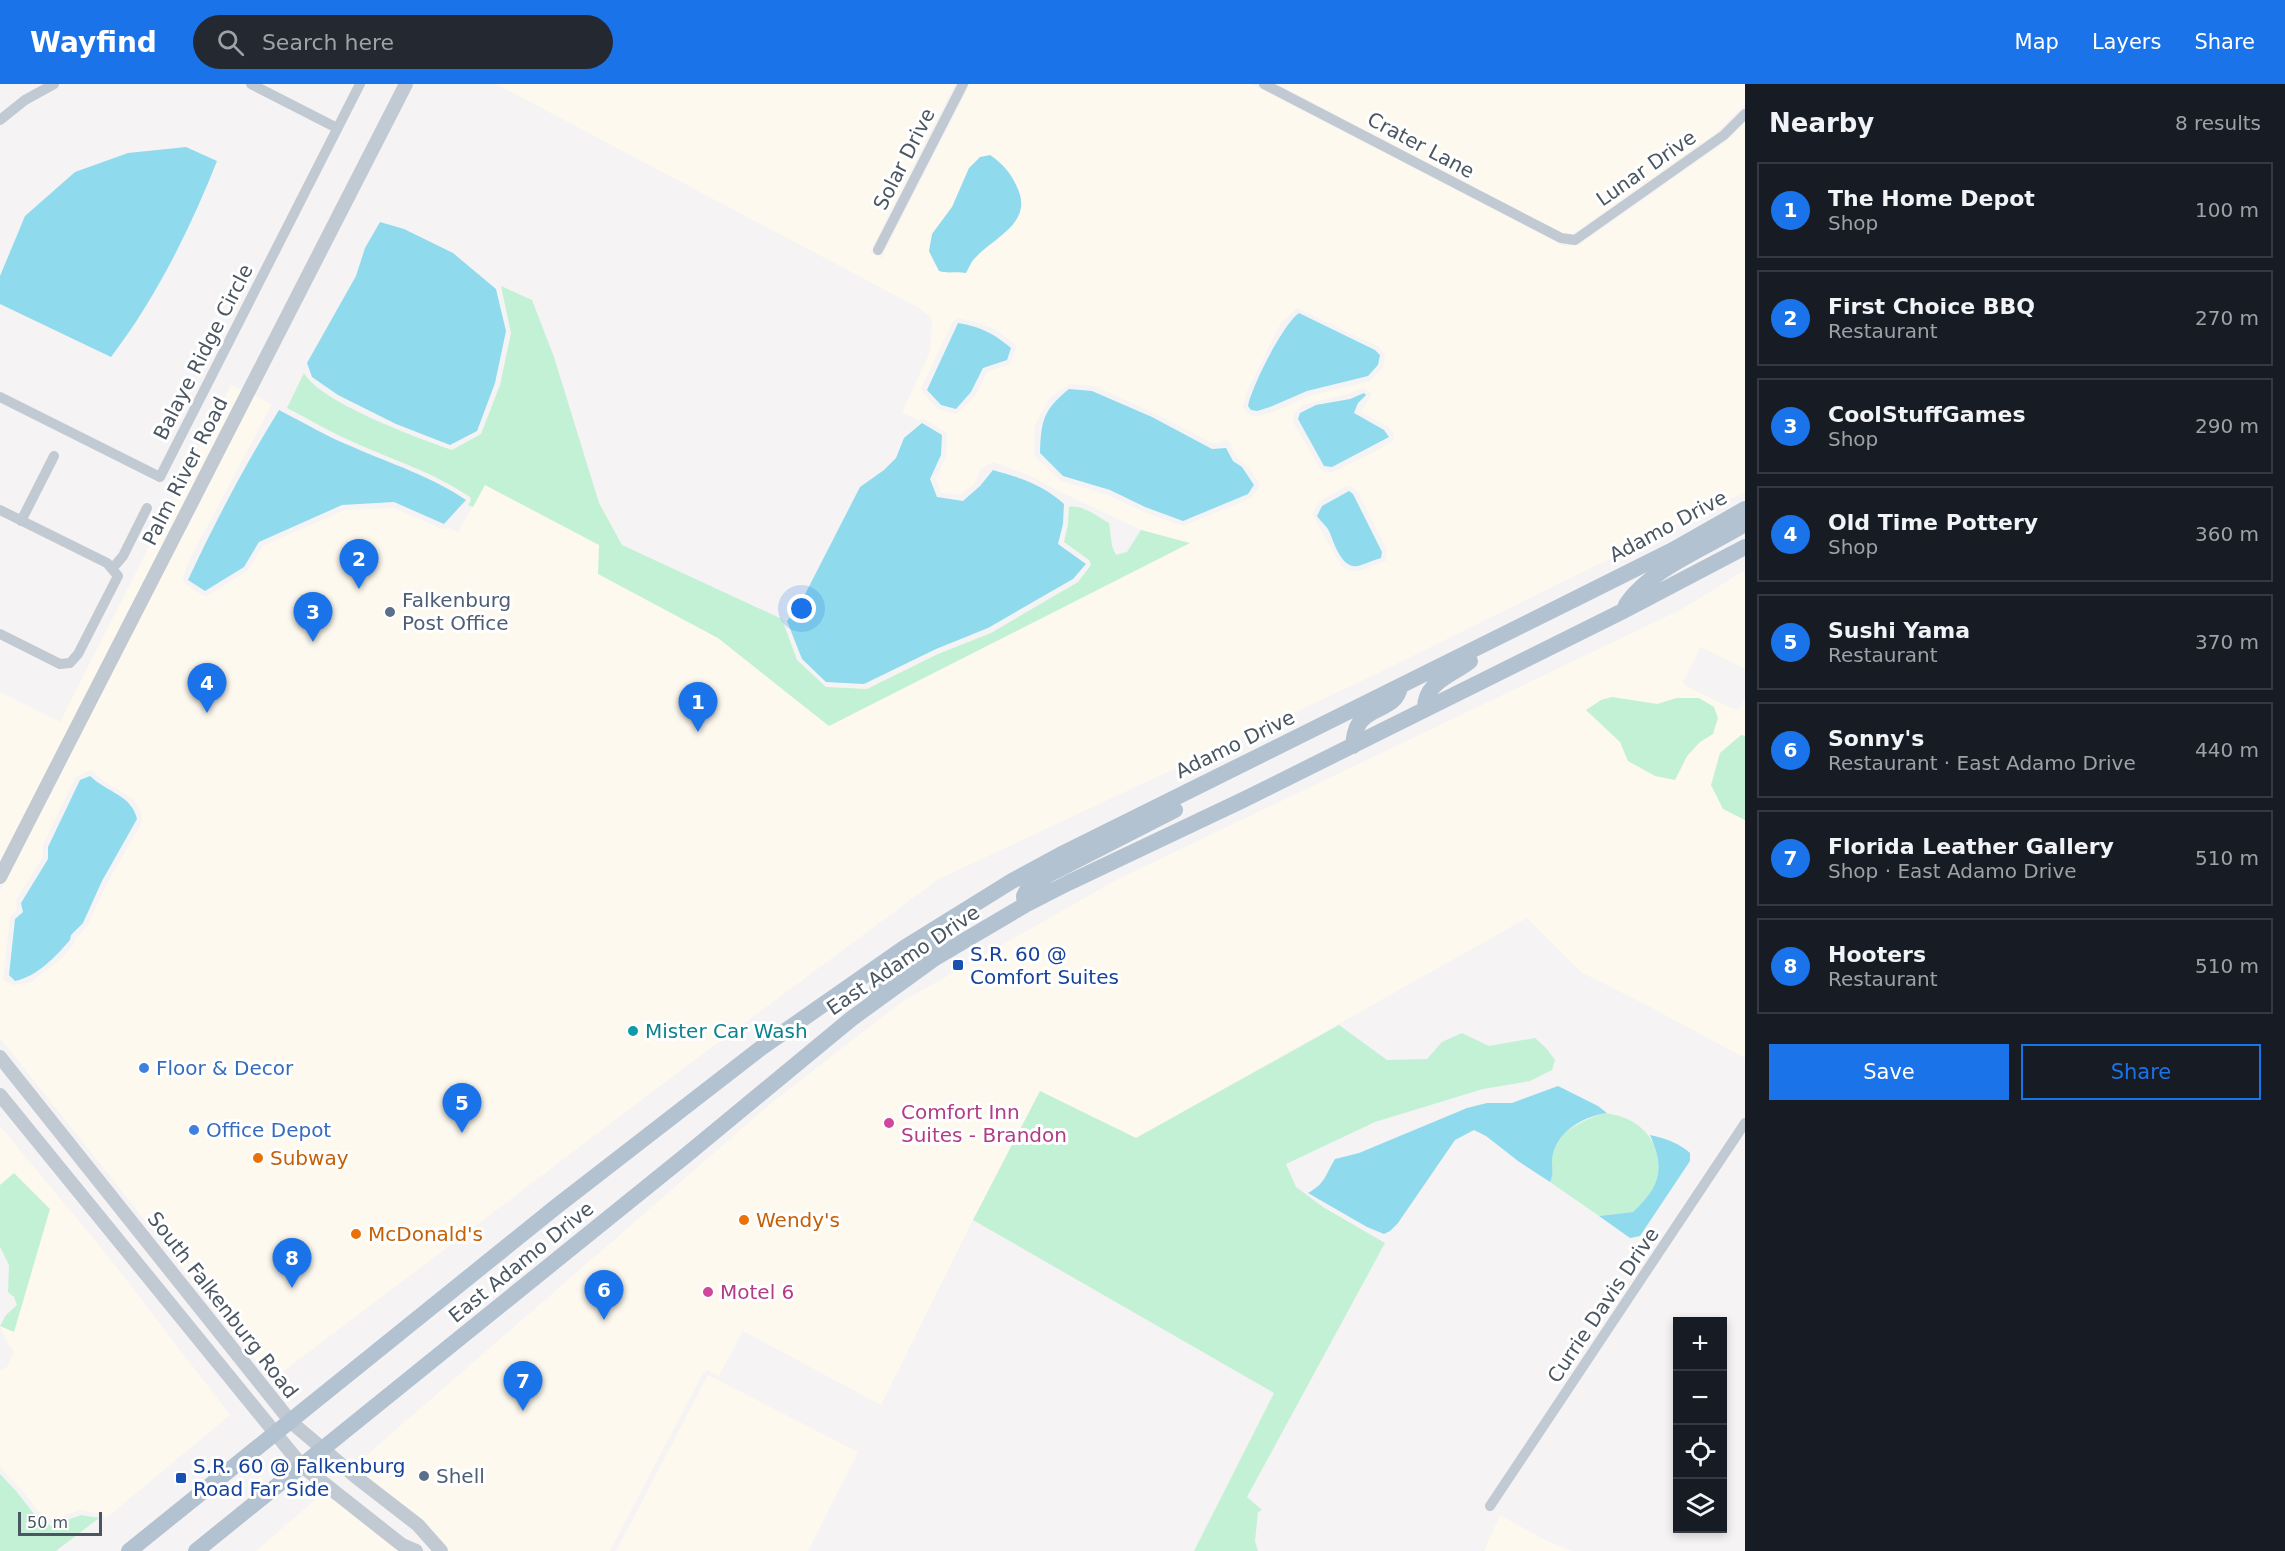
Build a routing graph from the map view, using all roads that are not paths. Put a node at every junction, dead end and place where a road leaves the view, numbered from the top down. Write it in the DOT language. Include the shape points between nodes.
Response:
graph roads {
  1 [pos="54,84"];
  2 [pos="251,84"];
  3 [pos="360,84"];
  4 [pos="963,84"];
  5 [pos="1264,84"];
  6 [pos="404,85"];
  7 [pos="1745,114"];
  8 [pos="0,120"];
  9 [pos="337,128"];
  10 [pos="1561,238"];
  11 [pos="878,250"];
  12 [pos="0,397"];
  13 [pos="54,456"];
  14 [pos="147,508"];
  15 [pos="1745,508"];
  16 [pos="0,510"];
  17 [pos="21,520"];
  18 [pos="1745,524"];
  19 [pos="1745,546"];
  20 [pos="112,569"];
  21 [pos="1623,611"];
  22 [pos="0,634"];
  23 [pos="1489,642"];
  24 [pos="1400,686"];
  25 [pos="1425,709"];
  26 [pos="1353,746"];
  27 [pos="1190,790"];
  28 [pos="0,877"];
  29 [pos="1012,881"];
  30 [pos="1025,905"];
  31 [pos="876,1000"];
  32 [pos="761,1048"];
  33 [pos="0,1057"];
  34 [pos="15,1077"];
  35 [pos="0,1090"];
  36 [pos="0,1095"];
  37 [pos="1745,1123"];
  38 [pos="109,1193"];
  39 [pos="91,1206"];
  40 [pos="291,1422"];
  41 [pos="275,1434"];
  42 [pos="322,1449"];
  43 [pos="302,1466"];
  44 [pos="1490,1506"];
  45 [pos="129,1551"];
  46 [pos="196,1551"];
  47 [pos="416,1551"];
  48 [pos="441,1551"];
  1 -- 8 [label="street"];
  2 -- 9 [label="street"];
  3 -- 9 [label="street, Balaye Ridge Circle"];
  4 -- 11 [label="street, Solar Drive"];
  5 -- 10 [label="street, Crater Lane"];
  6 -- 28 [label="street, Palm River Road"];
  7 -- 10 [label="street, Lunar Drive" via="1724,135 1575,240"];
  9 -- 12 [label="street, Balaye Ridge Circle" via="160,477"];
  13 -- 17 [label="street"];
  14 -- 20 [label="street" via="123,556"];
  15 -- 23 [label="main road, Adamo Drive"];
  16 -- 17 [label="street"];
  17 -- 20 [label="street"];
  18 -- 21 [label="main road" via="1662,571 1631,597"];
  19 -- 21 [label="main road"];
  20 -- 22 [label="street" via="118,576 70,663 60,664"];
  21 -- 25 [label="main road"];
  23 -- 24 [label="main road, Adamo Drive"];
  23 -- 25 [label="main road" via="1465,665 1437,682 1429,691"];
  24 -- 26 [label="main road" via="1395,700 1361,721"];
  24 -- 27 [label="main road, Adamo Drive"];
  25 -- 26 [label="main road, East Adamo Drive"];
  26 -- 30 [label="main road, East Adamo Drive"];
  27 -- 29 [label="main road, Adamo Drive"];
  27 -- 30 [label="main road" via="1176,809 1035,883 1024,896"];
  29 -- 31 [label="main road" via="999,900 888,972 878,983"];
  29 -- 32 [label="main road, Adamo Drive" via="904,948"];
  30 -- 31 [label="main road, East Adamo Drive" via="935,958"];
  31 -- 42 [label="main road, East Adamo Drive"];
  32 -- 40 [label="main road, East Adamo Drive" via="557,1206"];
  33 -- 34 [label="street, South Falkenburg Road"];
  34 -- 35 [label="street"];
  34 -- 38 [label="street, South Falkenburg Road"];
  36 -- 39 [label="street, South Falkenburg Road"];
  37 -- 44 [label="street, Currie Davis Drive"];
  38 -- 39 [label="street"];
  38 -- 40 [label="street, South Falkenburg Road"];
  39 -- 41 [label="street, South Falkenburg Road"];
  40 -- 41 [label="main road"];
  40 -- 42 [label="street, South Falkenburg Road"];
  41 -- 43 [label="street, South Falkenburg Road"];
  41 -- 45 [label="main road"];
  42 -- 43 [label="main road"];
  42 -- 48 [label="street, South Falkenburg Road" via="418,1525"];
  43 -- 46 [label="main road"];
  43 -- 47 [label="street, South Falkenburg Road" via="402,1545"];
}
